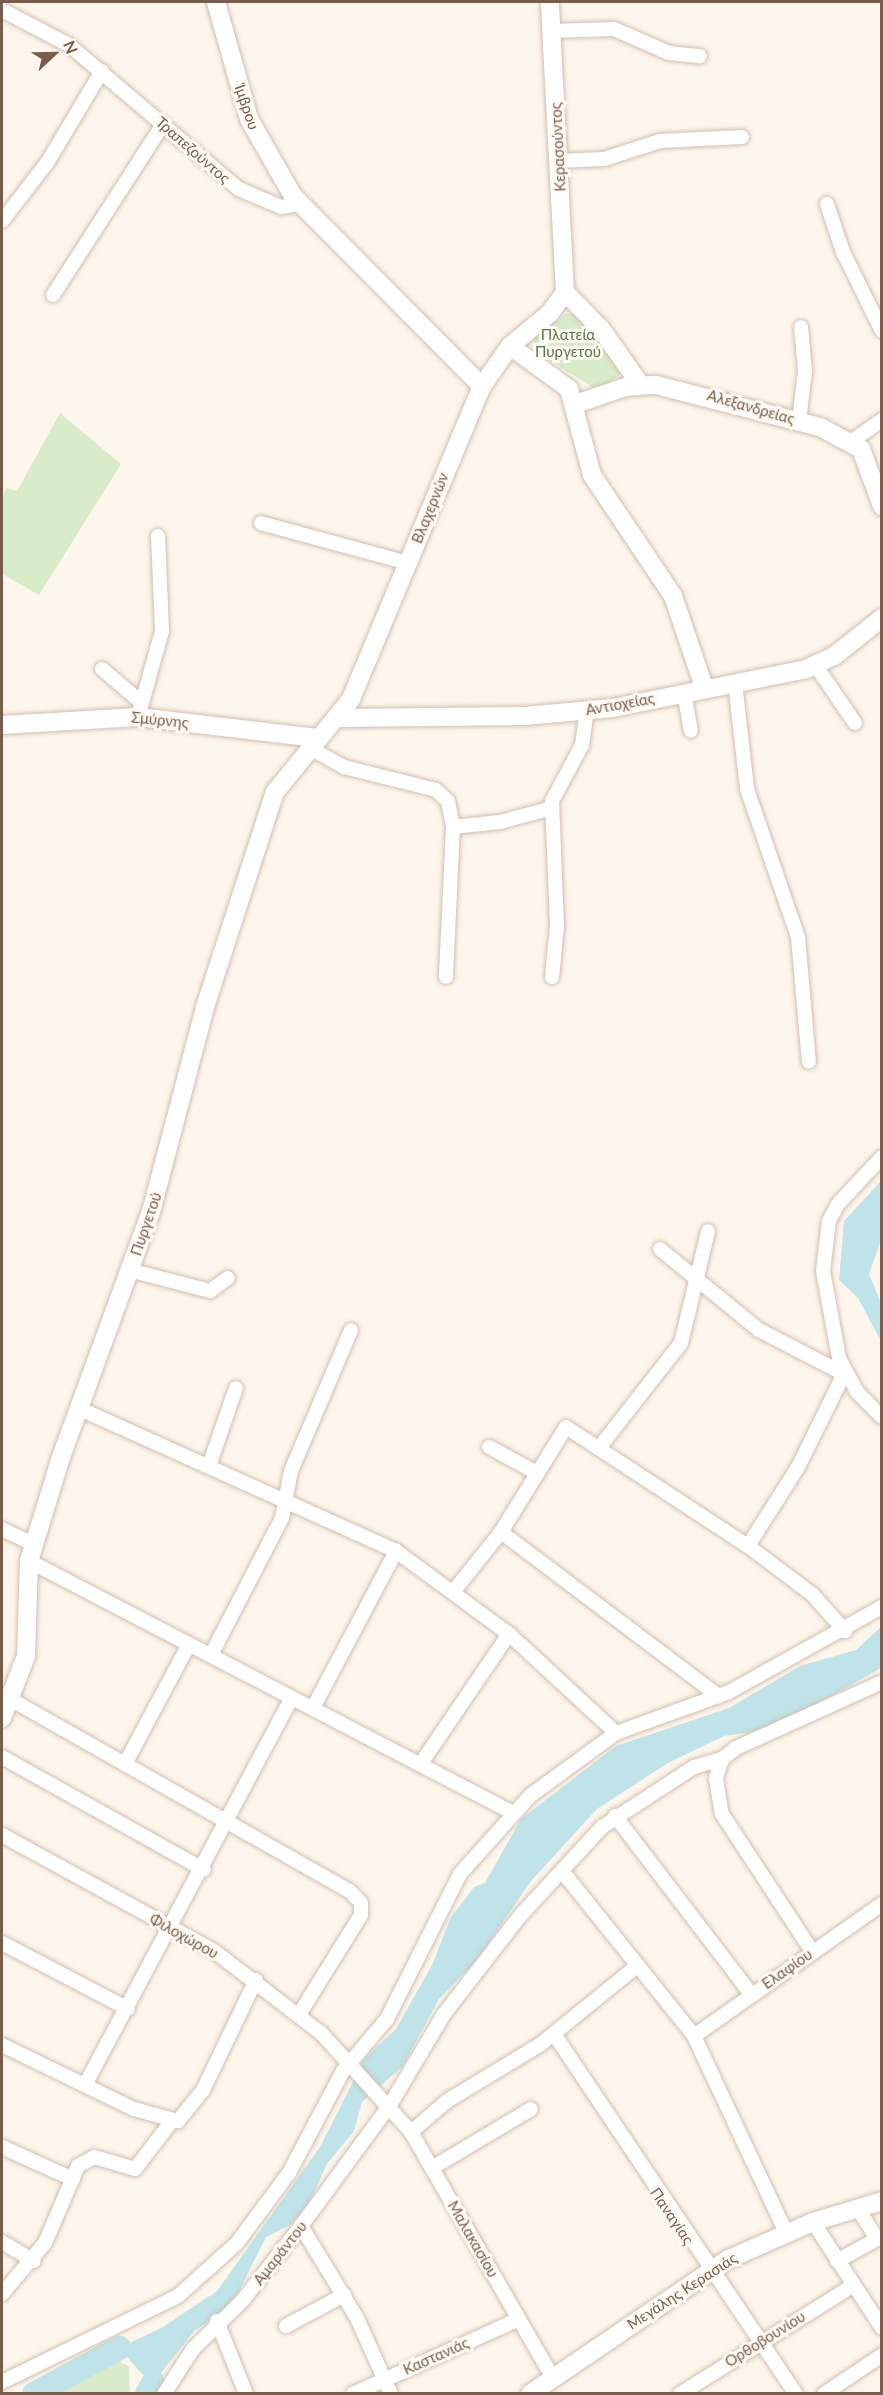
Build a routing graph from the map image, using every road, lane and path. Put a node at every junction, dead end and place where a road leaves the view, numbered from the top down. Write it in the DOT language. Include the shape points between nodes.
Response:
graph roads {
  1 [pos="216,2"];
  2 [pos="550,2"];
  3 [pos="2,10"];
  4 [pos="551,32"];
  5 [pos="700,56"];
  6 [pos="102,72"];
  7 [pos="163,124"];
  8 [pos="742,137"];
  9 [pos="558,161"];
  10 [pos="299,204"];
  11 [pos="827,204"];
  12 [pos="2,221"];
  13 [pos="565,292"];
  14 [pos="53,295"];
  15 [pos="801,327"];
  16 [pos="882,331"];
  17 [pos="510,346"];
  18 [pos="640,384"];
  19 [pos="482,386"];
  20 [pos="576,404"];
  21 [pos="882,420"];
  22 [pos="800,421"];
  23 [pos="852,441"];
  24 [pos="878,475"];
  25 [pos="882,506"];
  26 [pos="261,523"];
  27 [pos="158,536"];
  28 [pos="408,563"];
  29 [pos="882,618"];
  30 [pos="816,666"];
  31 [pos="102,669"];
  32 [pos="735,682"];
  33 [pos="704,687"];
  34 [pos="684,692"];
  35 [pos="140,710"];
  36 [pos="586,711"];
  37 [pos="339,718"];
  38 [pos="855,723"];
  39 [pos="2,725"];
  40 [pos="691,730"];
  41 [pos="313,743"];
  42 [pos="552,808"];
  43 [pos="453,827"];
  44 [pos="446,977"];
  45 [pos="552,977"];
  46 [pos="809,1062"];
  47 [pos="882,1157"];
  48 [pos="708,1231"];
  49 [pos="660,1249"];
  50 [pos="129,1270"];
  51 [pos="228,1278"];
  52 [pos="697,1281"];
  53 [pos="351,1330"];
  54 [pos="845,1376"];
  55 [pos="236,1388"];
  56 [pos="78,1408"];
  57 [pos="882,1417"];
  58 [pos="489,1447"];
  59 [pos="599,1448"];
  60 [pos="210,1463"];
  61 [pos="537,1473"];
  62 [pos="286,1502"];
  63 [pos="2,1529"];
  64 [pos="501,1532"];
  65 [pos="748,1546"];
  66 [pos="396,1551"];
  67 [pos="32,1553"];
  68 [pos="453,1592"];
  69 [pos="882,1607"];
  70 [pos="845,1631"];
  71 [pos="509,1634"];
  72 [pos="189,1644"];
  73 [pos="211,1655"];
  74 [pos="882,1682"];
  75 [pos="719,1696"];
  76 [pos="292,1698"];
  77 [pos="10,1699"];
  78 [pos="313,1708"];
  79 [pos="2,1718"];
  80 [pos="616,1733"];
  81 [pos="2,1757"];
  82 [pos="722,1759"];
  83 [pos="422,1762"];
  84 [pos="125,1764"];
  85 [pos="513,1812"];
  86 [pos="615,1816"];
  87 [pos="229,1823"];
  88 [pos="2,1835"];
  89 [pos="204,1870"];
  90 [pos="562,1871"];
  91 [pos="882,1904"];
  92 [pos="172,1930"];
  93 [pos="2,1943"];
  94 [pos="812,1951"];
  95 [pos="637,1966"];
  96 [pos="256,1980"];
  97 [pos="751,1994"];
  98 [pos="128,2008"];
  99 [pos="300,2013"];
  100 [pos="554,2034"];
  101 [pos="694,2036"];
  102 [pos="2,2045"];
  103 [pos="349,2063"];
  104 [pos="85,2085"];
  105 [pos="390,2105"];
  106 [pos="531,2109"];
  107 [pos="171,2122"];
  108 [pos="411,2132"];
  109 [pos="2,2147"];
  110 [pos="432,2168"];
  111 [pos="73,2179"];
  112 [pos="882,2201"];
  113 [pos="858,2208"];
  114 [pos="813,2222"];
  115 [pos="301,2226"];
  116 [pos="786,2232"];
  117 [pos="2,2242"];
  118 [pos="34,2261"];
  119 [pos="837,2261"];
  120 [pos="710,2271"];
  121 [pos="852,2286"];
  122 [pos="2,2294"];
  123 [pos="344,2295"];
  124 [pos="519,2319"];
  125 [pos="218,2320"];
  126 [pos="286,2326"];
  127 [pos="882,2328"];
  128 [pos="760,2341"];
  129 [pos="882,2355"];
  130 [pos="552,2376"];
  131 [pos="385,2379"];
  132 [pos="2,2382"];
  133 [pos="164,2394"];
  134 [pos="246,2394"];
  135 [pos="352,2394"];
  136 [pos="391,2394"];
  137 [pos="530,2394"];
  138 [pos="680,2394"];
  139 [pos="796,2394"];
  140 [pos="824,2394"];
  1 -- 10 [label="street, Ίμβρου" via="249,119"];
  2 -- 4 [label="street, Κερασούντος"];
  3 -- 6 [label="street, Τραπεζούντος" via="45,29"];
  4 -- 5 [label="street" via="614,29 669,53"];
  4 -- 9 [label="street, Κερασούντος"];
  6 -- 7 [label="street, Τραπεζούντος"];
  6 -- 12 [label="street" via="47,163"];
  7 -- 10 [label="street, Τραπεζούντος" via="239,189 281,207"];
  7 -- 14 [label="street"];
  8 -- 9 [label="street" via="660,141 615,157"];
  9 -- 13 [label="street, Κερασούντος"];
  10 -- 19 [label="street" via="403,300"];
  11 -- 16 [label="street" via="843,252"];
  13 -- 17 [label="street, Βλαχερνών" via="550,313"];
  13 -- 18 [label="street" via="601,329"];
  15 -- 22 [label="street" via="805,371"];
  17 -- 19 [label="street, Βλαχερνών"];
  17 -- 20 [label="street" via="558,376"];
  18 -- 20 [label="street, Αλεξανδρείας"];
  18 -- 22 [label="street, Αλεξανδρείας" via="706,394"];
  19 -- 28 [label="street, Βλαχερνών"];
  20 -- 33 [label="street" via="592,475 673,596"];
  21 -- 23 [label="street"];
  22 -- 23 [label="street, Αλεξανδρείας"];
  23 -- 24 [label="street"];
  24 -- 25 [label="street"];
  26 -- 28 [label="street"];
  27 -- 35 [label="street" via="162,631"];
  28 -- 37 [label="street, Βλαχερνών"];
  29 -- 30 [label="street, Αντιοχείας"];
  30 -- 32 [label="street, Αντιοχείας"];
  30 -- 38 [label="street"];
  31 -- 35 [label="street"];
  32 -- 33 [label="street, Αντιοχείας"];
  32 -- 46 [label="street" via="747,789 798,937"];
  33 -- 34 [label="street, Αντιοχείας"];
  34 -- 36 [label="street, Αντιοχείας"];
  34 -- 40 [label="street"];
  35 -- 39 [label="street, Σμύρνης"];
  35 -- 41 [label="street, Σμύρνης"];
  36 -- 37 [label="street, Αντιοχείας"];
  36 -- 42 [label="street" via="582,744"];
  37 -- 41 [label="street, Βλαχερνών"];
  41 -- 43 [label="street" via="344,767 440,792 450,805"];
  41 -- 50 [label="street, Πυργετού" via="275,792 254,848 206,1004 169,1151"];
  42 -- 43 [label="street" via="500,822"];
  42 -- 45 [label="street" via="557,926"];
  43 -- 44 [label="street"];
  47 -- 54 [label="street" via="838,1204 826,1241 825,1300"];
  48 -- 52 [label="street"];
  49 -- 52 [label="street"];
  50 -- 51 [label="street" via="210,1291"];
  50 -- 56 [label="street, Πυργετού"];
  52 -- 54 [label="street" via="759,1330"];
  52 -- 59 [label="street" via="676,1353"];
  53 -- 62 [label="street" via="291,1472"];
  54 -- 57 [label="street"];
  54 -- 65 [label="street" via="798,1467"];
  55 -- 60 [label="street"];
  56 -- 60 [label="street"];
  56 -- 67 [label="street, Πυργετού"];
  58 -- 61 [label="street"];
  59 -- 61 [label="street" via="566,1427"];
  59 -- 65 [label="street"];
  60 -- 62 [label="street"];
  61 -- 64 [label="street"];
  62 -- 66 [label="street"];
  62 -- 73 [label="street"];
  63 -- 67 [label="street"];
  64 -- 68 [label="street"];
  64 -- 75 [label="street"];
  65 -- 70 [label="street" via="812,1594"];
  66 -- 68 [label="street"];
  66 -- 78 [label="street"];
  67 -- 72 [label="street"];
  67 -- 77 [label="street, Πυργετού" via="28,1638"];
  68 -- 71 [label="street"];
  69 -- 70 [label="street"];
  70 -- 75 [label="street"];
  71 -- 80 [label="street"];
  71 -- 83 [label="street"];
  72 -- 73 [label="street"];
  72 -- 84 [label="street"];
  73 -- 76 [label="street"];
  74 -- 82 [label="street, Αμαράντου" via="736,1748"];
  75 -- 80 [label="street"];
  76 -- 78 [label="street"];
  76 -- 87 [label="street"];
  77 -- 79 [label="street, Πυργετού"];
  77 -- 84 [label="street"];
  78 -- 83 [label="street"];
  80 -- 85 [label="street"];
  81 -- 89 [label="street"];
  82 -- 86 [label="street, Αμαράντου" via="674,1777"];
  82 -- 94 [label="street" via="716,1778 722,1814"];
  83 -- 85 [label="street"];
  84 -- 87 [label="street"];
  85 -- 103 [label="street" via="460,1874 387,2019"];
  86 -- 90 [label="street, Αμαράντου"];
  86 -- 97 [label="street"];
  87 -- 89 [label="street"];
  87 -- 99 [label="street" via="361,1903 361,1915"];
  88 -- 92 [label="street, Φιλοχώρου"];
  89 -- 92 [label="street"];
  90 -- 95 [label="street"];
  90 -- 105 [label="street, Αμαράντου" via="444,2014"];
  91 -- 94 [label="street, Ελαφίου"];
  92 -- 96 [label="street, Φιλοχώρου"];
  92 -- 98 [label="street"];
  93 -- 98 [label="street"];
  94 -- 97 [label="street, Ελαφίου"];
  95 -- 100 [label="street"];
  95 -- 101 [label="street"];
  96 -- 99 [label="street, Φιλοχώρου"];
  96 -- 107 [label="street" via="197,2099 185,2115"];
  97 -- 101 [label="street, Ελαφίου"];
  98 -- 104 [label="street"];
  99 -- 103 [label="street, Φιλοχώρου"];
  100 -- 108 [label="street" via="447,2101"];
  100 -- 120 [label="street, Παναγίας"];
  101 -- 116 [label="street"];
  102 -- 104 [label="street"];
  103 -- 105 [label="street, Φιλοχώρου"];
  103 -- 132 [label="street" via="319,2124 268,2204 202,2277 163,2304"];
  104 -- 107 [label="street"];
  105 -- 108 [label="street, Μαλακασίου"];
  105 -- 115 [label="street, Αμαράντου"];
  106 -- 110 [label="street"];
  107 -- 111 [label="street" via="135,2169 94,2157 78,2166"];
  108 -- 110 [label="street, Μαλακασίου"];
  109 -- 111 [label="street"];
  110 -- 124 [label="street, Μαλακασίου"];
  111 -- 118 [label="street"];
  112 -- 113 [label="street, Μεγάλης Κερασιάς"];
  113 -- 114 [label="street, Μεγάλης Κερασιάς"];
  113 -- 119 [label="street" via="877,2240"];
  114 -- 116 [label="street, Μεγάλης Κερασιάς"];
  114 -- 119 [label="street"];
  115 -- 123 [label="street"];
  115 -- 125 [label="street, Αμαράντου" via="243,2300"];
  116 -- 120 [label="street, Μεγάλης Κερασιάς"];
  117 -- 118 [label="street"];
  118 -- 122 [label="street"];
  119 -- 121 [label="street"];
  120 -- 128 [label="street, Παναγίας"];
  120 -- 130 [label="street, Μεγάλης Κερασιάς"];
  121 -- 127 [label="street"];
  121 -- 128 [label="street, Ορθοβουνίου"];
  123 -- 126 [label="street"];
  123 -- 131 [label="street"];
  124 -- 130 [label="street, Μαλακασίου"];
  124 -- 131 [label="street, Καστανιάς"];
  125 -- 133 [label="street, Αμαράντου"];
  125 -- 134 [label="street"];
  128 -- 138 [label="street, Ορθοβουνίου"];
  128 -- 139 [label="street, Παναγίας"];
  129 -- 140 [label="street"];
  130 -- 137 [label="street, Μεγάλης Κερασιάς"];
  131 -- 135 [label="street, Καστανιάς"];
  131 -- 136 [label="street"];
}
